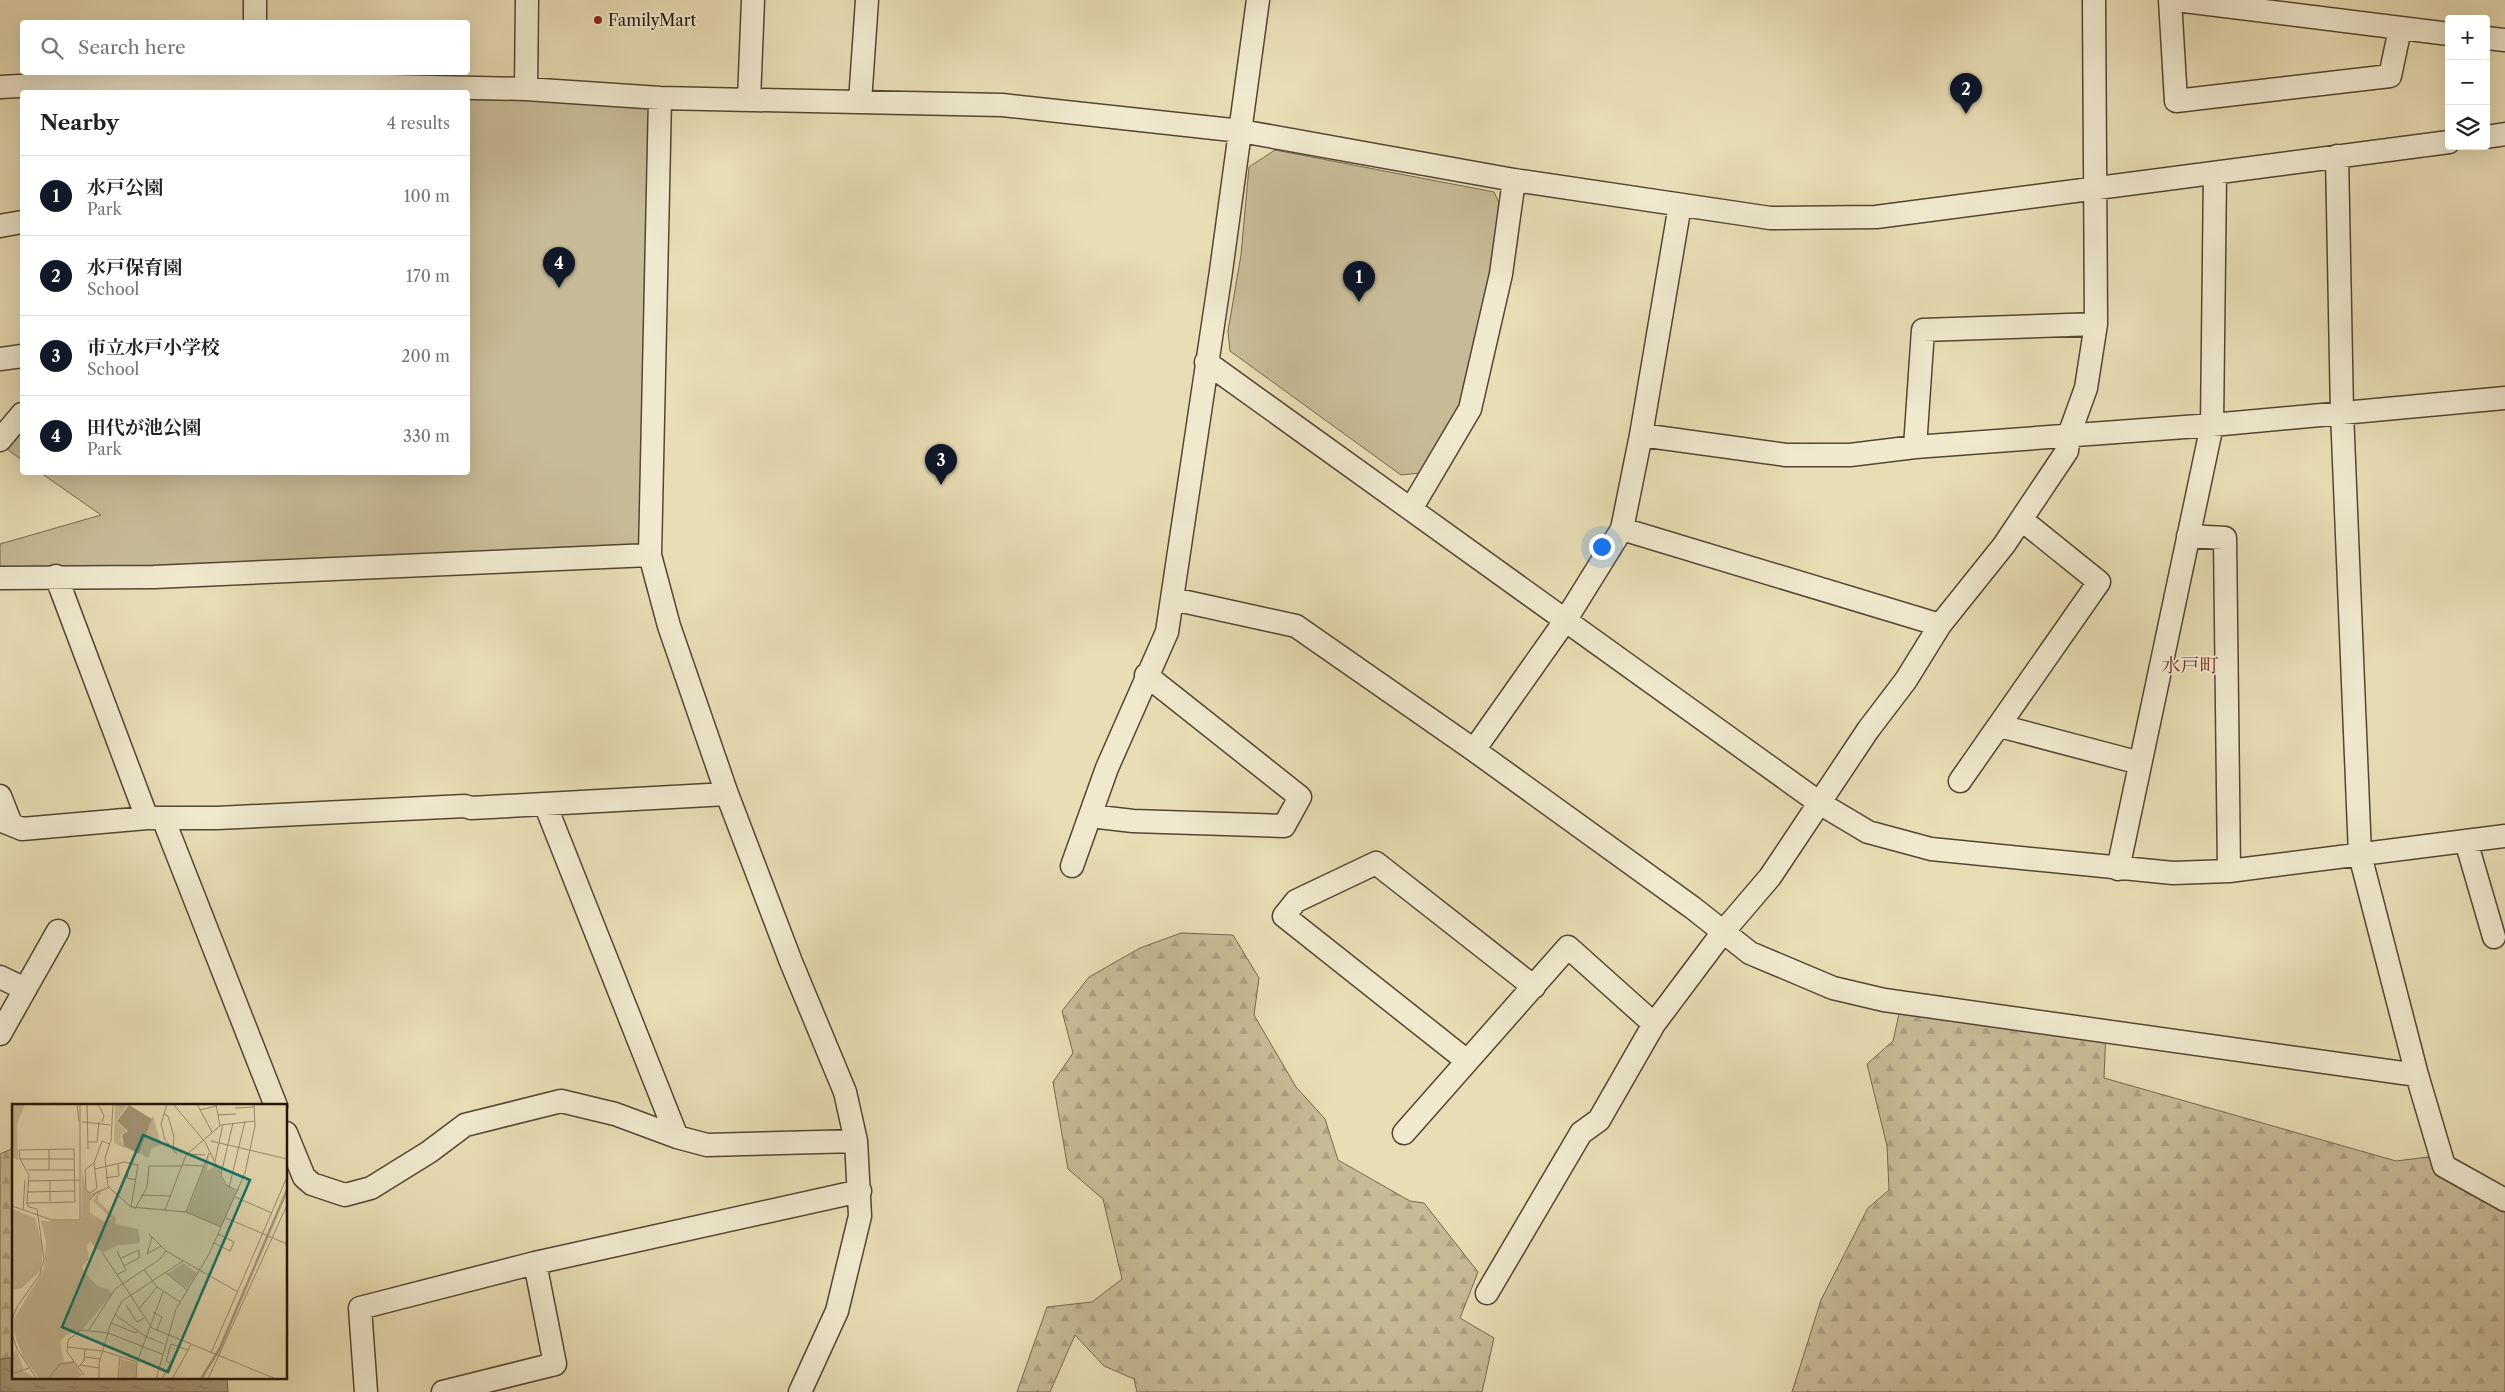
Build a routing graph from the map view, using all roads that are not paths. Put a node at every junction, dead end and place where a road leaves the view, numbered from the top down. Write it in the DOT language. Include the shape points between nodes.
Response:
graph roads {
  1 [pos="255,0"];
  2 [pos="527,0"];
  3 [pos="753,0"];
  4 [pos="867,0"];
  5 [pos="1258,0"];
  6 [pos="2094,0"];
  7 [pos="2170,0"];
  8 [pos="2176,0"];
  9 [pos="255,20"];
  10 [pos="2400,29"];
  11 [pos="2445,34"];
  12 [pos="2490,38"];
  13 [pos="2505,40"];
  14 [pos="254,78"];
  15 [pos="0,87"];
  16 [pos="180,89"];
  17 [pos="526,89"];
  18 [pos="660,98"];
  19 [pos="749,100"];
  20 [pos="860,102"];
  21 [pos="1241,131"];
  22 [pos="2505,134"];
  23 [pos="2490,136"];
  24 [pos="2445,143"];
  25 [pos="2338,156"];
  26 [pos="2214,174"];
  27 [pos="1514,180"];
  28 [pos="2096,187"];
  29 [pos="1680,205"];
  30 [pos="20,222"];
  31 [pos="0,226"];
  32 [pos="2096,324"];
  33 [pos="20,356"];
  34 [pos="0,359"];
  35 [pos="1206,362"];
  36 [pos="2505,398"];
  37 [pos="2342,412"];
  38 [pos="20,416"];
  39 [pos="2212,425"];
  40 [pos="1641,435"];
  41 [pos="2069,435"];
  42 [pos="0,440"];
  43 [pos="1915,447"];
  44 [pos="1411,509"];
  45 [pos="2022,520"];
  46 [pos="1622,529"];
  47 [pos="2188,536"];
  48 [pos="650,555"];
  49 [pos="56,576"];
  50 [pos="0,578"];
  51 [pos="1174,599"];
  52 [pos="1565,621"];
  53 [pos="1940,625"];
  54 [pos="1146,675"];
  55 [pos="2000,726"];
  56 [pos="1474,750"];
  57 [pos="2140,763"];
  58 [pos="1960,781"];
  59 [pos="727,794"];
  60 [pos="0,796"];
  61 [pos="545,804"];
  62 [pos="1821,804"];
  63 [pos="1090,816"];
  64 [pos="155,818"];
  65 [pos="5,822"];
  66 [pos="2505,836"];
  67 [pos="2466,840"];
  68 [pos="2360,854"];
  69 [pos="1072,866"];
  70 [pos="2118,869"];
  71 [pos="2229,871"];
  72 [pos="58,931"];
  73 [pos="1724,932"];
  74 [pos="2494,937"];
  75 [pos="0,977"];
  76 [pos="1534,987"];
  77 [pos="25,989"];
  78 [pos="1654,1024"];
  79 [pos="0,1034"];
  80 [pos="1467,1060"];
  81 [pos="2417,1075"];
  82 [pos="275,1104"];
  83 [pos="1404,1133"];
  84 [pos="677,1137"];
  85 [pos="288,1138"];
  86 [pos="856,1142"];
  87 [pos="860,1191"];
  88 [pos="2505,1200"];
  89 [pos="535,1263"];
  90 [pos="1487,1293"];
  91 [pos="366,1392"];
  92 [pos="443,1392"];
  93 [pos="800,1392"];
  1 -- 9 [label="street"];
  2 -- 17 [label="street"];
  3 -- 19 [label="street"];
  4 -- 20 [label="street"];
  5 -- 21 [label="street"];
  6 -- 28 [label="street"];
  7 -- 10 [label="street" via="2176,101 2390,76"];
  8 -- 10 [label="street"];
  10 -- 11 [label="street"];
  12 -- 13 [label="street"];
  14 -- 16 [label="street"];
  14 -- 17 [label="street"];
  15 -- 16 [label="street" via="120,81"];
  17 -- 18 [label="street"];
  18 -- 19 [label="street"];
  18 -- 48 [label="street"];
  19 -- 20 [label="street"];
  20 -- 21 [label="street" via="1002,105"];
  21 -- 27 [label="street"];
  21 -- 35 [label="street"];
  22 -- 23 [label="street"];
  24 -- 25 [label="street"];
  25 -- 26 [label="street"];
  25 -- 37 [label="street"];
  26 -- 28 [label="street"];
  26 -- 39 [label="street"];
  27 -- 29 [label="street"];
  27 -- 44 [label="street" via="1501,274 1470,409"];
  28 -- 29 [label="street" via="1876,217 1770,218"];
  28 -- 32 [label="street"];
  29 -- 40 [label="street"];
  30 -- 31 [label="street"];
  32 -- 41 [label="street" via="2086,388"];
  32 -- 43 [label="street" via="1923,330"];
  33 -- 34 [label="street"];
  35 -- 44 [label="street"];
  35 -- 51 [label="street"];
  36 -- 37 [label="street"];
  37 -- 39 [label="street"];
  37 -- 68 [label="street"];
  38 -- 42 [label="street"];
  39 -- 41 [label="street"];
  39 -- 47 [label="street"];
  40 -- 43 [label="street" via="1786,455 1850,455"];
  40 -- 46 [label="street"];
  41 -- 43 [label="street"];
  41 -- 45 [label="street" via="2066,450"];
  44 -- 52 [label="street"];
  45 -- 53 [label="street"];
  45 -- 55 [label="street" via="2099,582"];
  46 -- 52 [label="street"];
  46 -- 53 [label="street"];
  47 -- 57 [label="street"];
  47 -- 71 [label="street" via="2225,538"];
  48 -- 49 [label="street" via="154,577"];
  48 -- 59 [label="street" via="669,626"];
  49 -- 50 [label="street"];
  49 -- 64 [label="street"];
  51 -- 54 [label="street" via="1167,632"];
  51 -- 56 [label="street" via="1296,626"];
  52 -- 56 [label="street"];
  52 -- 62 [label="street"];
  53 -- 62 [label="street"];
  54 -- 63 [label="street"];
  54 -- 63 [label="street" via="1300,797 1284,826 1133,821"];
  55 -- 57 [label="street"];
  55 -- 58 [label="street"];
  56 -- 73 [label="street"];
  57 -- 70 [label="street"];
  59 -- 61 [label="street"];
  59 -- 86 [label="street" via="845,1092"];
  60 -- 65 [label="street"];
  61 -- 64 [label="street"];
  61 -- 84 [label="street"];
  62 -- 70 [label="street" via="1868,832 1931,849"];
  62 -- 73 [label="street" via="1770,877"];
  63 -- 69 [label="street"];
  64 -- 65 [label="street" via="22,829"];
  64 -- 82 [label="street"];
  66 -- 67 [label="street"];
  67 -- 68 [label="street"];
  67 -- 74 [label="street"];
  68 -- 71 [label="street"];
  68 -- 81 [label="street"];
  70 -- 71 [label="street" via="2173,873"];
  72 -- 77 [label="street"];
  73 -- 78 [label="street"];
  73 -- 81 [label="street" via="1750,953 1787,970 1833,988 1884,1000"];
  75 -- 77 [label="street"];
  76 -- 78 [label="street" via="1568,947"];
  76 -- 80 [label="street"];
  76 -- 80 [label="street" via="1376,863 1296,901 1284,916"];
  77 -- 79 [label="street"];
  78 -- 90 [label="street" via="1599,1120 1581,1133"];
  80 -- 83 [label="street"];
  81 -- 88 [label="street" via="2444,1166"];
  84 -- 85 [label="street" via="615,1114 561,1101 465,1125 371,1188 345,1195 312,1184 304,1177"];
  84 -- 86 [label="street" via="707,1145"];
  86 -- 87 [label="street"];
  87 -- 89 [label="street"];
  87 -- 93 [label="street" via="860,1216 837,1311"];
  89 -- 91 [label="street" via="360,1308"];
  89 -- 92 [label="street" via="556,1364"];
}
